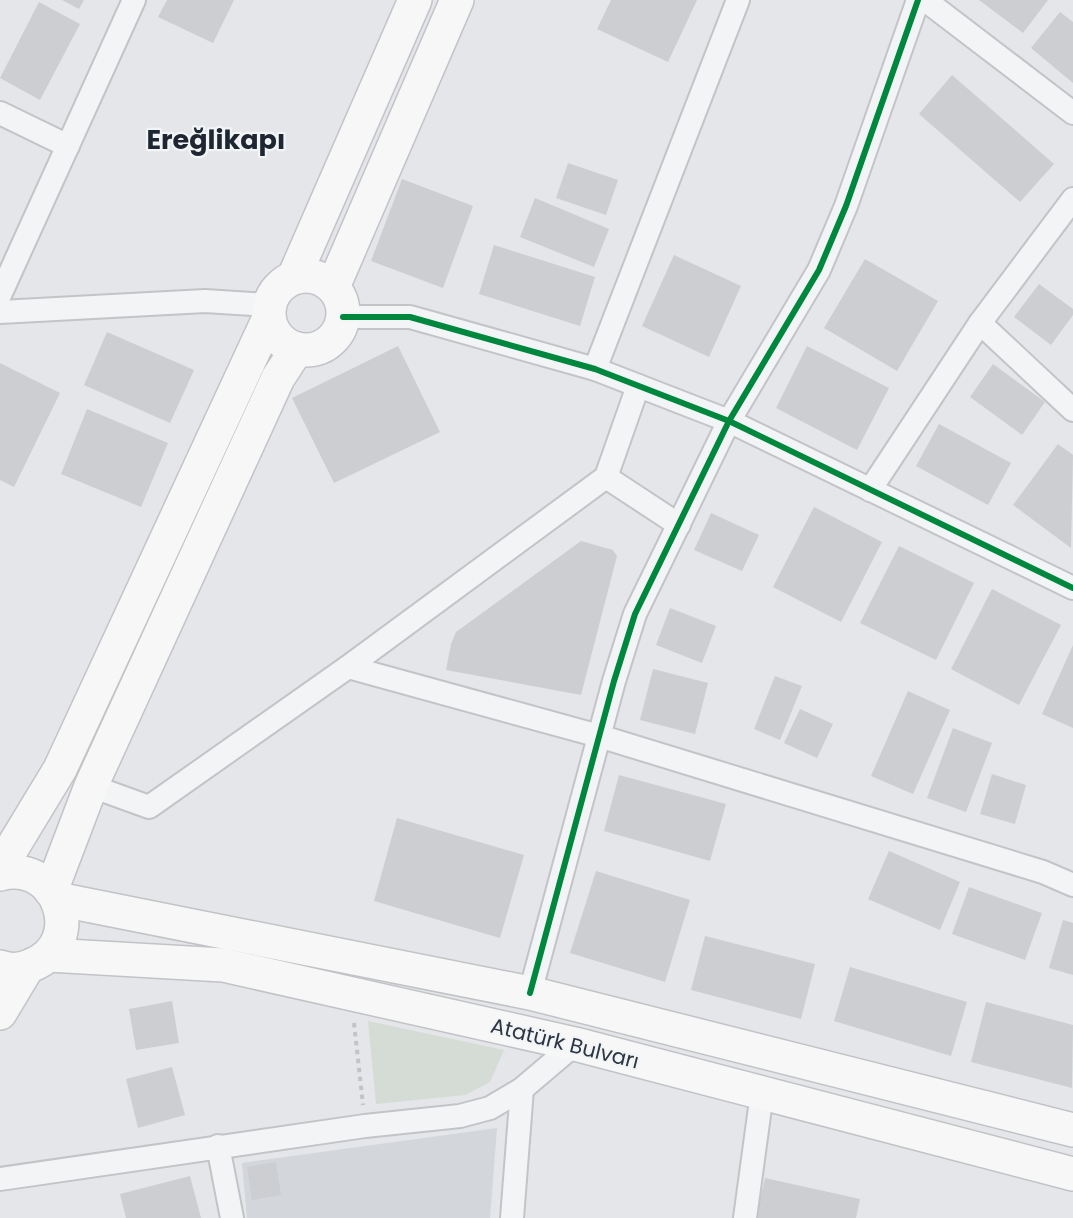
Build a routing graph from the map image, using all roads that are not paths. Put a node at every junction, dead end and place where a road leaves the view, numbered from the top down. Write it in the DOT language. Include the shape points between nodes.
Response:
graph roads {
  1 [pos="134,0"];
  2 [pos="415,0"];
  3 [pos="457,0"];
  4 [pos="738,0"];
  5 [pos="918,0"];
  6 [pos="925,0"];
  7 [pos="0,113"];
  8 [pos="1073,113"];
  9 [pos="68,146"];
  10 [pos="1073,199"];
  11 [pos="294,277"];
  12 [pos="0,295"];
  13 [pos="338,302"];
  14 [pos="269,311"];
  15 [pos="0,312"];
  16 [pos="980,323"];
  17 [pos="297,349"];
  18 [pos="595,369"];
  19 [pos="638,386"];
  20 [pos="1073,410"];
  21 [pos="729,421"];
  22 [pos="606,477"];
  23 [pos="870,490"];
  24 [pos="678,525"];
  25 [pos="1073,588"];
  26 [pos="348,668"];
  27 [pos="599,736"];
  28 [pos="91,786"];
  29 [pos="0,868"];
  30 [pos="0,874"];
  31 [pos="1073,885"];
  32 [pos="54,895"];
  33 [pos="25,963"];
  34 [pos="530,993"];
  35 [pos="0,1013"];
  36 [pos="575,1044"];
  37 [pos="522,1089"];
  38 [pos="762,1093"];
  39 [pos="1073,1130"];
  40 [pos="218,1146"];
  41 [pos="1073,1174"];
  42 [pos="0,1179"];
  43 [pos="232,1218"];
  44 [pos="512,1218"];
  45 [pos="745,1218"];
  1 -- 9 [label="street"];
  2 -- 11 [label="main road"];
  3 -- 13 [label="main road"];
  4 -- 18 [label="street"];
  5 -- 21 [label="street" via="846,206 819,270"];
  6 -- 8 [label="street"];
  7 -- 9 [label="street"];
  9 -- 12 [label="street"];
  10 -- 16 [label="street"];
  11 -- 13 [label="main road" via="317,277"];
  11 -- 14 [label="main road" via="273,294"];
  13 -- 17 [label="main road" via="338,333 333,339 322,347"];
  13 -- 18 [label="street" via="410,317"];
  14 -- 15 [label="street" via="205,302"];
  14 -- 17 [label="main road" via="271,326 279,339"];
  14 -- 29 [label="main road" via="60,769"];
  16 -- 20 [label="street"];
  16 -- 23 [label="street"];
  17 -- 28 [label="main road" via="278,378"];
  18 -- 19 [label="street"];
  19 -- 21 [label="street"];
  19 -- 22 [label="street"];
  21 -- 23 [label="street"];
  21 -- 24 [label="street"];
  22 -- 24 [label="street"];
  22 -- 26 [label="street"];
  23 -- 25 [label="street"];
  24 -- 27 [label="street" via="635,614"];
  26 -- 27 [label="street"];
  26 -- 28 [label="street" via="149,807"];
  27 -- 31 [label="street" via="1043,872"];
  27 -- 34 [label="street"];
  28 -- 32 [label="main road"];
  30 -- 32 [label="main road" via="26,874 44,883"];
  32 -- 33 [label="main road" via="62,922 56,945"];
  32 -- 34 [label="main road, Atatürk Bulvarı"];
  33 -- 35 [label="main road"];
  33 -- 36 [label="main road, Atatürk Bulvarı" via="223,965"];
  34 -- 39 [label="main road, Atatürk Bulvarı"];
  36 -- 37 [label="street"];
  36 -- 38 [label="main road, Atatürk Bulvarı"];
  37 -- 40 [label="street" via="490,1108 460,1116"];
  37 -- 44 [label="street"];
  38 -- 41 [label="main road, Atatürk Bulvarı"];
  38 -- 45 [label="street"];
  40 -- 42 [label="street"];
  40 -- 43 [label="street"];
}
